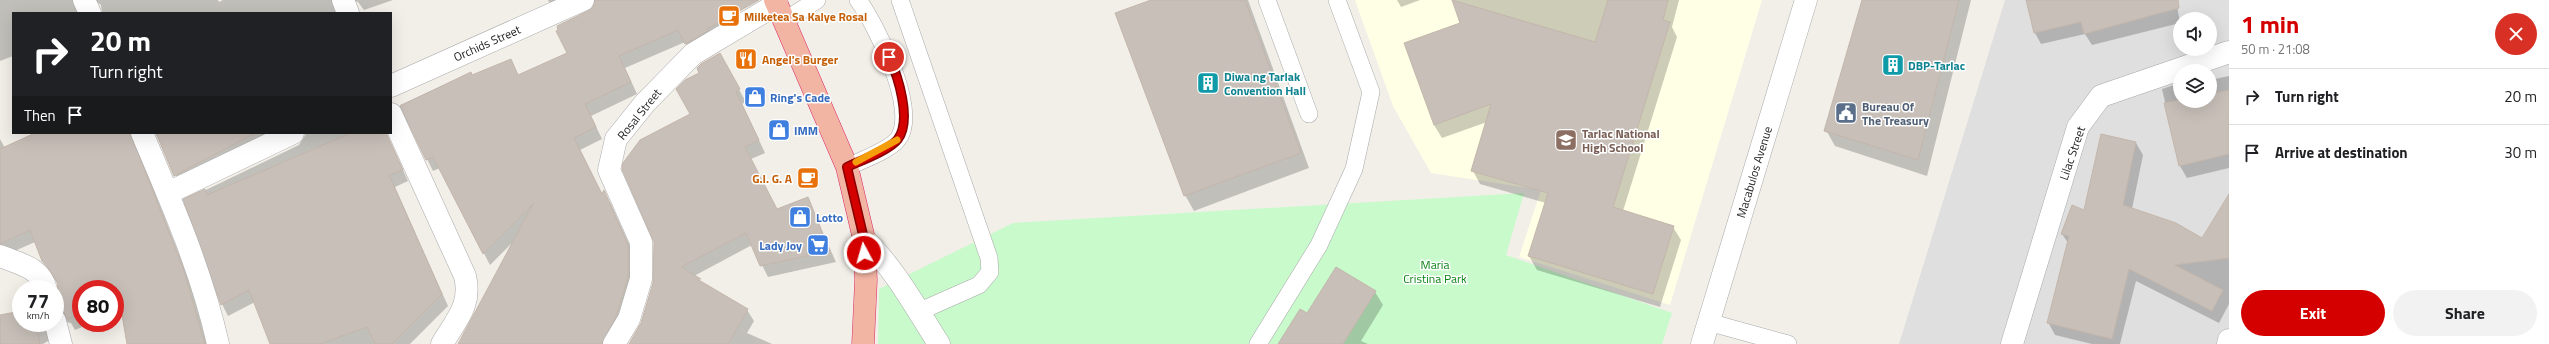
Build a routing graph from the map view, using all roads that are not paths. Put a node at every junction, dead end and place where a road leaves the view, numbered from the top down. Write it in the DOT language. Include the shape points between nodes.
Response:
graph roads {
  1 [pos="84,0"];
  2 [pos="343,0"];
  3 [pos="583,0"];
  4 [pos="817,0"];
  5 [pos="858,0"];
  6 [pos="900,0"];
  7 [pos="1267,0"];
  8 [pos="1337,0"];
  9 [pos="1806,0"];
  10 [pos="779,8"];
  11 [pos="90,12"];
  12 [pos="348,12"];
  13 [pos="2229,52"];
  14 [pos="392,86"];
  15 [pos="1309,114"];
  16 [pos="392,116"];
  17 [pos="142,134"];
  18 [pos="290,134"];
  19 [pos="847,167"];
  20 [pos="168,193"];
  21 [pos="864,239"];
  22 [pos="0,256"];
  23 [pos="44,280"];
  24 [pos="918,312"];
  25 [pos="1708,322"];
  26 [pos="58,332"];
  27 [pos="2229,340"];
  28 [pos="62,344"];
  29 [pos="218,344"];
  30 [pos="442,344"];
  31 [pos="614,344"];
  32 [pos="863,344"];
  33 [pos="939,344"];
  34 [pos="1258,344"];
  35 [pos="1702,344"];
  36 [pos="1788,344"];
  37 [pos="2012,344"];
  38 [pos="2228,344"];
  1 -- 11 [label="street"];
  2 -- 12 [label="street"];
  3 -- 14 [label="street, Orchids Street"];
  4 -- 10 [label="lane"];
  5 -- 19 [label="lane" via="868,13 896,71 906,123 898,140"];
  6 -- 24 [label="lane" via="989,258 990,272 979,285"];
  7 -- 15 [label="lane"];
  8 -- 34 [label="lane" via="1371,92 1354,169 1319,245"];
  9 -- 25 [label="street, Macabulos Avenue"];
  10 -- 19 [label="highway"];
  10 -- 31 [label="street, Rosal Street" via="693,54 616,139 609,170 640,242 641,279 629,319"];
  13 -- 37 [label="street, Lilac Street" via="2102,96 2078,127"];
  16 -- 30 [label="street" via="465,276 468,290 466,304"];
  17 -- 20 [label="street"];
  18 -- 20 [label="street"];
  19 -- 21 [label="highway"];
  20 -- 29 [label="street" via="212,317"];
  21 -- 24 [label="street" via="878,253"];
  21 -- 32 [label="highway" via="866,280"];
  22 -- 23 [label="street" via="32,268"];
  24 -- 33 [label="street"];
  25 -- 35 [label="street, Macabulos Avenue"];
  25 -- 36 [label="lane"];
  26 -- 28 [label="street"];
  27 -- 38 [label="street"];
}
